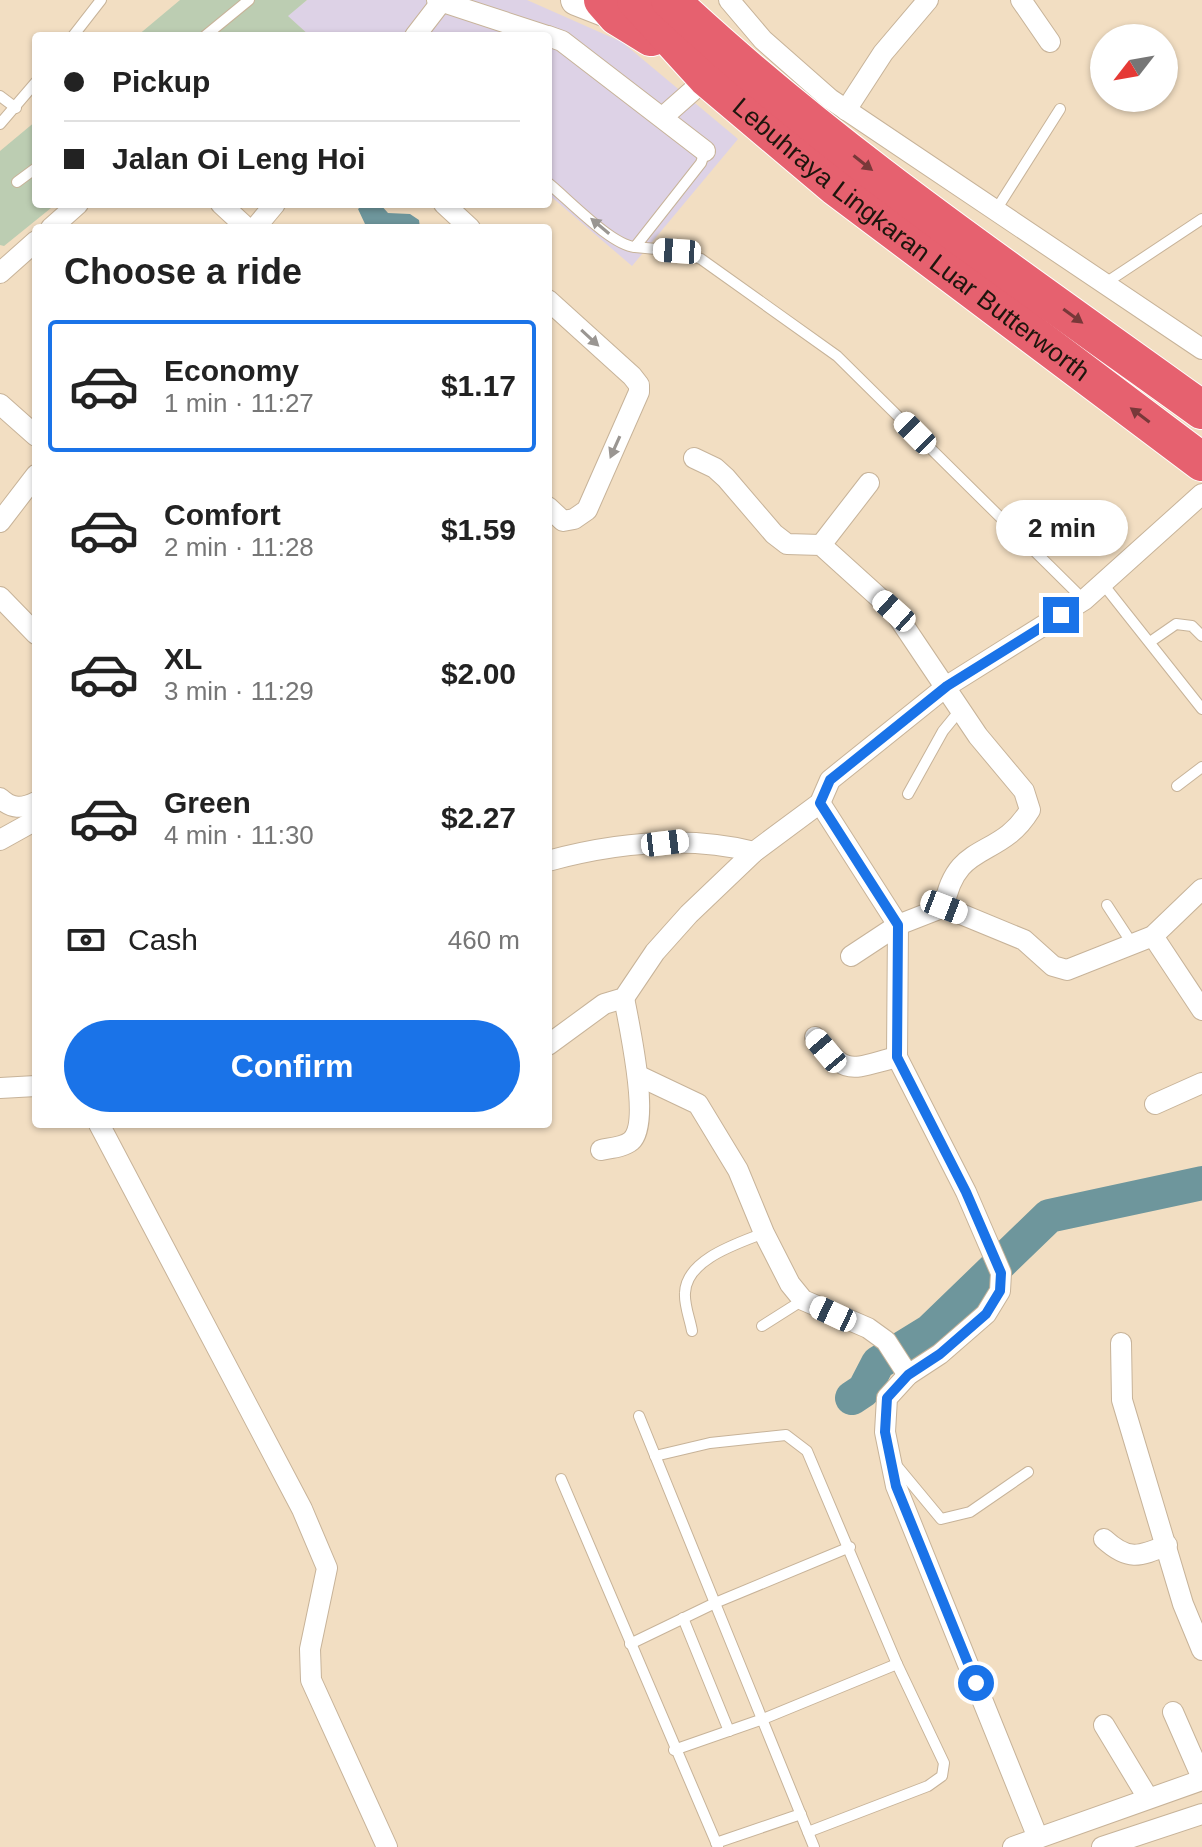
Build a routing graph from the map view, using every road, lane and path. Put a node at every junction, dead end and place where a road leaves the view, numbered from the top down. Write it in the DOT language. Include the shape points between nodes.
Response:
graph roads {
  1 [pos="101,0"];
  2 [pos="249,0"];
  3 [pos="576,0"];
  4 [pos="670,0"];
  5 [pos="702,0"];
  6 [pos="729,0"];
  7 [pos="928,0"];
  8 [pos="1021,0"];
  9 [pos="439,1"];
  10 [pos="619,5"];
  11 [pos="76,32"];
  12 [pos="210,32"];
  13 [pos="418,32"];
  14 [pos="535,32"];
  15 [pos="552,38"];
  16 [pos="1050,42"];
  17 [pos="699,70"];
  18 [pos="32,87"];
  19 [pos="0,96"];
  20 [pos="16,108"];
  21 [pos="1060,109"];
  22 [pos="846,110"];
  23 [pos="803,113"];
  24 [pos="664,116"];
  25 [pos="0,124"];
  26 [pos="705,151"];
  27 [pos="32,171"];
  28 [pos="17,182"];
  29 [pos="552,186"];
  30 [pos="74,208"];
  31 [pos="225,208"];
  32 [pos="272,208"];
  33 [pos="448,208"];
  34 [pos="996,210"];
  35 [pos="1202,219"];
  36 [pos="56,224"];
  37 [pos="243,224"];
  38 [pos="258,224"];
  39 [pos="466,224"];
  40 [pos="32,245"];
  41 [pos="635,247"];
  42 [pos="0,273"];
  43 [pos="1104,284"];
  44 [pos="552,304"];
  45 [pos="1202,348"];
  46 [pos="0,404"];
  47 [pos="1202,410"];
  48 [pos="32,432"];
  49 [pos="694,458"];
  50 [pos="1202,462"];
  51 [pos="32,480"];
  52 [pos="869,483"];
  53 [pos="1202,494"];
  54 [pos="556,514"];
  55 [pos="0,522"];
  56 [pos="821,545"];
  57 [pos="1103,584"];
  58 [pos="0,597"];
  59 [pos="1084,600"];
  60 [pos="32,630"];
  61 [pos="1202,636"];
  62 [pos="1150,642"];
  63 [pos="947,686"];
  64 [pos="961,709"];
  65 [pos="1202,709"];
  66 [pos="1202,767"];
  67 [pos="1177,786"];
  68 [pos="908,794"];
  69 [pos="4,802"];
  70 [pos="820,803"];
  71 [pos="32,804"];
  72 [pos="32,822"];
  73 [pos="0,840"];
  74 [pos="754,852"];
  75 [pos="552,860"];
  76 [pos="1200,895"];
  77 [pos="1107,905"];
  78 [pos="944,907"];
  79 [pos="898,925"];
  80 [pos="1153,936"];
  81 [pos="1133,945"];
  82 [pos="851,956"];
  83 [pos="624,998"];
  84 [pos="1202,1010"];
  85 [pos="815,1037"];
  86 [pos="552,1042"];
  87 [pos="897,1057"];
  88 [pos="639,1076"];
  89 [pos="1202,1083"];
  90 [pos="32,1086"];
  91 [pos="0,1088"];
  92 [pos="1155,1104"];
  93 [pos="101,1128"];
  94 [pos="601,1150"];
  95 [pos="764,1233"];
  96 [pos="803,1300"];
  97 [pos="762,1326"];
  98 [pos="692,1331"];
  99 [pos="1121,1343"];
  100 [pos="905,1371"];
  101 [pos="639,1416"];
  102 [pos="888,1455"];
  103 [pos="655,1456"];
  104 [pos="1028,1472"];
  105 [pos="561,1479"];
  106 [pos="1104,1539"];
  107 [pos="1167,1545"];
  108 [pos="850,1547"];
  109 [pos="715,1603"];
  110 [pos="683,1618"];
  111 [pos="630,1644"];
  112 [pos="1202,1650"];
  113 [pos="897,1664"];
  114 [pos="1173,1712"];
  115 [pos="763,1719"];
  116 [pos="1104,1725"];
  117 [pos="729,1731"];
  118 [pos="674,1750"];
  119 [pos="1202,1779"];
  120 [pos="1148,1798"];
  121 [pos="801,1814"];
  122 [pos="1202,1814"];
  123 [pos="808,1832"];
  124 [pos="1038,1838"];
  125 [pos="717,1845"];
  126 [pos="387,1847"];
  127 [pos="814,1847"];
  128 [pos="1013,1847"];
  129 [pos="1102,1847"];
  1 -- 11 [label="lane"];
  2 -- 12 [label="lane"];
  3 -- 10 [label="main road"];
  4 -- 23 [label="highway, Lebuhraya Lingkaran Luar Butterworth" via="739,65"];
  5 -- 23 [label="highway"];
  6 -- 22 [label="street" via="795,70"];
  7 -- 22 [label="street" via="883,53"];
  8 -- 16 [label="street"];
  9 -- 13 [label="street"];
  9 -- 14 [label="street"];
  10 -- 17 [label="highway, Lebuhraya Lingkaran Luar Butterworth"];
  15 -- 24 [label="street"];
  17 -- 24 [label="street"];
  50 -- 17 [label="highway, Lebuhraya Lingkaran Luar Butterworth, one-way" via="835,186"];
  18 -- 20 [label="lane"];
  19 -- 20 [label="lane"];
  20 -- 25 [label="lane"];
  21 -- 34 [label="lane"];
  22 -- 34 [label="street"];
  23 -- 47 [label="highway, Lebuhraya Lingkaran Luar Butterworth, one-way" via="864,164"];
  24 -- 26 [label="street"];
  26 -- 41 [label="lane"];
  27 -- 28 [label="lane"];
  41 -- 29 [label="lane, one-way" via="610,235"];
  30 -- 36 [label="street"];
  31 -- 37 [label="street"];
  32 -- 38 [label="street"];
  33 -- 39 [label="street"];
  34 -- 43 [label="street"];
  35 -- 43 [label="lane"];
  40 -- 42 [label="street"];
  41 -- 59 [label="lane" via="701,259 837,356"];
  43 -- 45 [label="street"];
  44 -- 54 [label="street, one-way" via="639,385 587,510 574,519"];
  46 -- 48 [label="street"];
  49 -- 56 [label="street" via="715,468 787,544"];
  51 -- 55 [label="street"];
  52 -- 56 [label="street"];
  53 -- 57 [label="street"];
  56 -- 63 [label="street" via="894,611"];
  57 -- 59 [label="street"];
  57 -- 62 [label="lane"];
  58 -- 60 [label="street"];
  59 -- 63 [label="street"];
  61 -- 62 [label="lane" via="1192,626 1176,624"];
  62 -- 65 [label="lane"];
  63 -- 64 [label="street"];
  63 -- 70 [label="street" via="830,780"];
  64 -- 68 [label="lane"];
  64 -- 78 [label="street" via="1024,791 1030,810 1018,831 958,866"];
  66 -- 67 [label="lane"];
  69 -- 71 [label="street" via="23,808"];
  70 -- 74 [label="street"];
  70 -- 79 [label="street"];
  72 -- 73 [label="street"];
  74 -- 75 [label="street" via="687,840"];
  74 -- 83 [label="street" via="655,952"];
  76 -- 80 [label="street"];
  77 -- 81 [label="lane"];
  78 -- 79 [label="street"];
  78 -- 81 [label="street" via="1024,940 1053,966 1067,970"];
  79 -- 82 [label="street"];
  79 -- 87 [label="street"];
  80 -- 81 [label="street"];
  80 -- 84 [label="street"];
  83 -- 86 [label="street" via="604,1004"];
  83 -- 88 [label="street"];
  85 -- 87 [label="street" via="838,1065 849,1068"];
  87 -- 100 [label="street" via="1001,1273 1000,1291 986,1314 940,1354"];
  88 -- 94 [label="street" via="637,1133 627,1144"];
  88 -- 95 [label="street" via="698,1104 738,1170"];
  89 -- 92 [label="street"];
  90 -- 91 [label="street"];
  93 -- 126 [label="street" via="302,1509 327,1568 310,1649 311,1680"];
  95 -- 96 [label="street"];
  95 -- 98 [label="lane" via="726,1247 694,1271 684,1291"];
  96 -- 97 [label="lane"];
  96 -- 100 [label="street" via="868,1328 886,1341"];
  99 -- 107 [label="street" via="1122,1400"];
  100 -- 102 [label="street" via="887,1398"];
  101 -- 103 [label="lane"];
  102 -- 104 [label="lane" via="941,1519 970,1512"];
  102 -- 124 [label="street"];
  103 -- 108 [label="lane" via="710,1443 786,1435 807,1451"];
  103 -- 109 [label="lane"];
  105 -- 111 [label="lane"];
  106 -- 107 [label="street" via="1117,1551 1140,1557"];
  107 -- 112 [label="street"];
  108 -- 109 [label="lane"];
  108 -- 113 [label="lane"];
  109 -- 110 [label="lane"];
  109 -- 115 [label="lane"];
  110 -- 111 [label="lane"];
  110 -- 117 [label="lane"];
  111 -- 118 [label="lane"];
  113 -- 115 [label="lane"];
  113 -- 123 [label="lane" via="944,1763 942,1776"];
  114 -- 119 [label="street"];
  115 -- 117 [label="lane"];
  115 -- 121 [label="lane"];
  116 -- 120 [label="street"];
  117 -- 118 [label="lane"];
  118 -- 125 [label="lane"];
  119 -- 120 [label="street"];
  120 -- 124 [label="street"];
  121 -- 123 [label="lane"];
  121 -- 125 [label="lane"];
  122 -- 129 [label="street"];
  123 -- 127 [label="lane"];
  124 -- 128 [label="street"];
}
